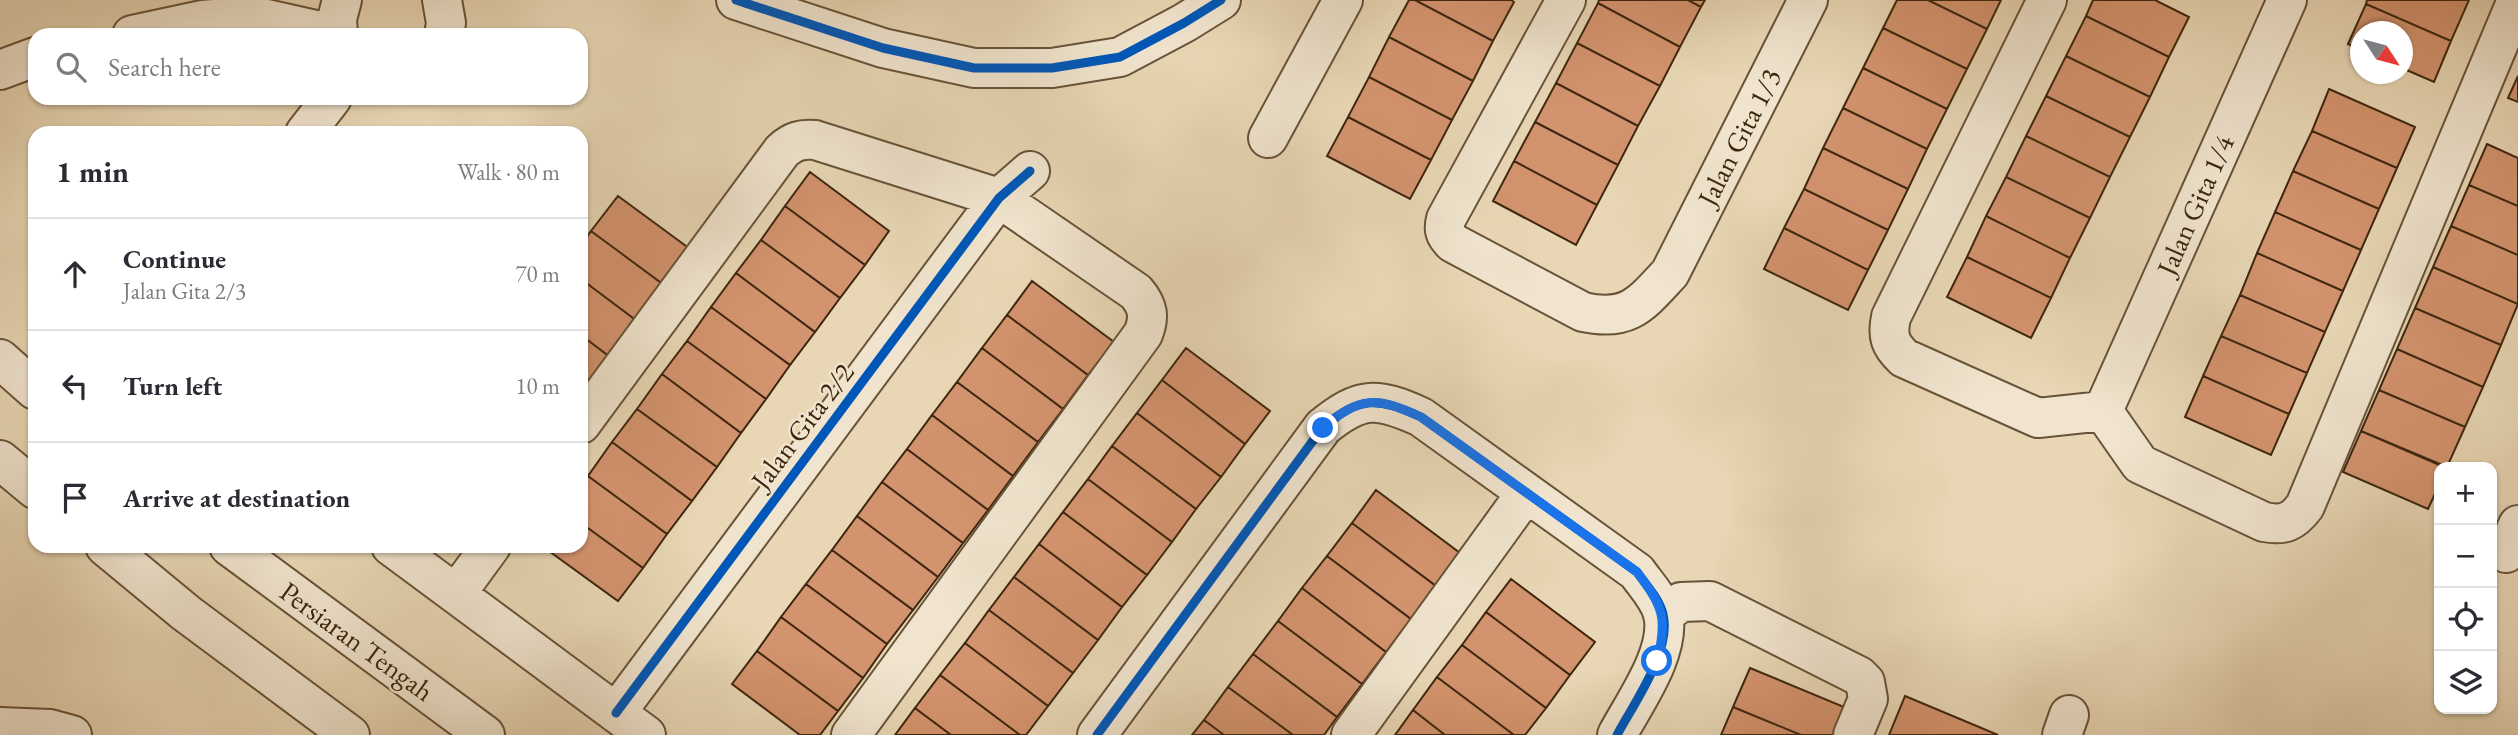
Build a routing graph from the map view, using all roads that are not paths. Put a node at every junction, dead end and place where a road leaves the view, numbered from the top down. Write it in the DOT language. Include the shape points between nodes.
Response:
graph roads {
  1 [pos="342,0"];
  2 [pos="736,0"];
  3 [pos="1221,0"];
  4 [pos="1343,0"];
  5 [pos="1566,0"];
  6 [pos="1808,0"];
  7 [pos="2047,0"];
  8 [pos="2287,0"];
  9 [pos="2517,0"];
  10 [pos="165,28"];
  11 [pos="307,28"];
  12 [pos="338,28"];
  13 [pos="28,60"];
  14 [pos="0,70"];
  15 [pos="327,105"];
  16 [pos="310,126"];
  17 [pos="1268,138"];
  18 [pos="1030,170"];
  19 [pos="999,198"];
  20 [pos="0,359"];
  21 [pos="28,384"];
  22 [pos="2103,411"];
  23 [pos="588,414"];
  24 [pos="0,460"];
  25 [pos="28,483"];
  26 [pos="1526,493"];
  27 [pos="113,553"];
  28 [pos="238,553"];
  29 [pos="400,553"];
  30 [pos="486,553"];
  31 [pos="456,594"];
  32 [pos="1663,615"];
  33 [pos="631,724"];
  34 [pos="0,727"];
  35 [pos="72,735"];
  36 [pos="350,735"];
  37 [pos="485,735"];
  38 [pos="851,735"];
  39 [pos="1097,735"];
  40 [pos="1351,735"];
  41 [pos="1618,735"];
  42 [pos="1853,735"];
  1 -- 12 [label="street"];
  2 -- 3 [label="street" via="883,48 961,66 1052,68 1120,57"];
  4 -- 17 [label="street"];
  5 -- 6 [label="street, Jalan Gita 1/3" via="1443,228 1453,243 1583,312 1601,316 1621,315 1644,301 1670,273"];
  7 -- 22 [label="street" via="1891,317 1888,333 1904,358 2038,418"];
  8 -- 22 [label="street, Jalan Gita 1/4"];
  9 -- 22 [label="street" via="2305,506 2295,519 2281,525 2264,522 2140,464"];
  10 -- 11 [label="street" via="254,16"];
  13 -- 14 [label="street"];
  15 -- 16 [label="street"];
  18 -- 19 [label="street, Jalan Gita 2/2"];
  19 -- 23 [label="street" via="816,140 791,143"];
  19 -- 33 [label="street, Jalan Gita 2/2"];
  19 -- 38 [label="street" via="1136,292 1148,312 1147,324"];
  20 -- 21 [label="street"];
  24 -- 25 [label="street"];
  26 -- 32 [label="street" via="1637,572"];
  26 -- 39 [label="street" via="1421,417 1394,404 1369,402 1344,410 1323,428"];
  26 -- 40 [label="street"];
  27 -- 36 [label="street"];
  28 -- 37 [label="street, Persiaran Tengah"];
  29 -- 31 [label="street"];
  30 -- 31 [label="street"];
  31 -- 33 [label="street"];
  32 -- 41 [label="street" via="1657,661"];
  32 -- 42 [label="street" via="1681,602 1710,601 1859,676 1866,682 1868,699"];
  34 -- 35 [label="street" via="50,729"];
}
